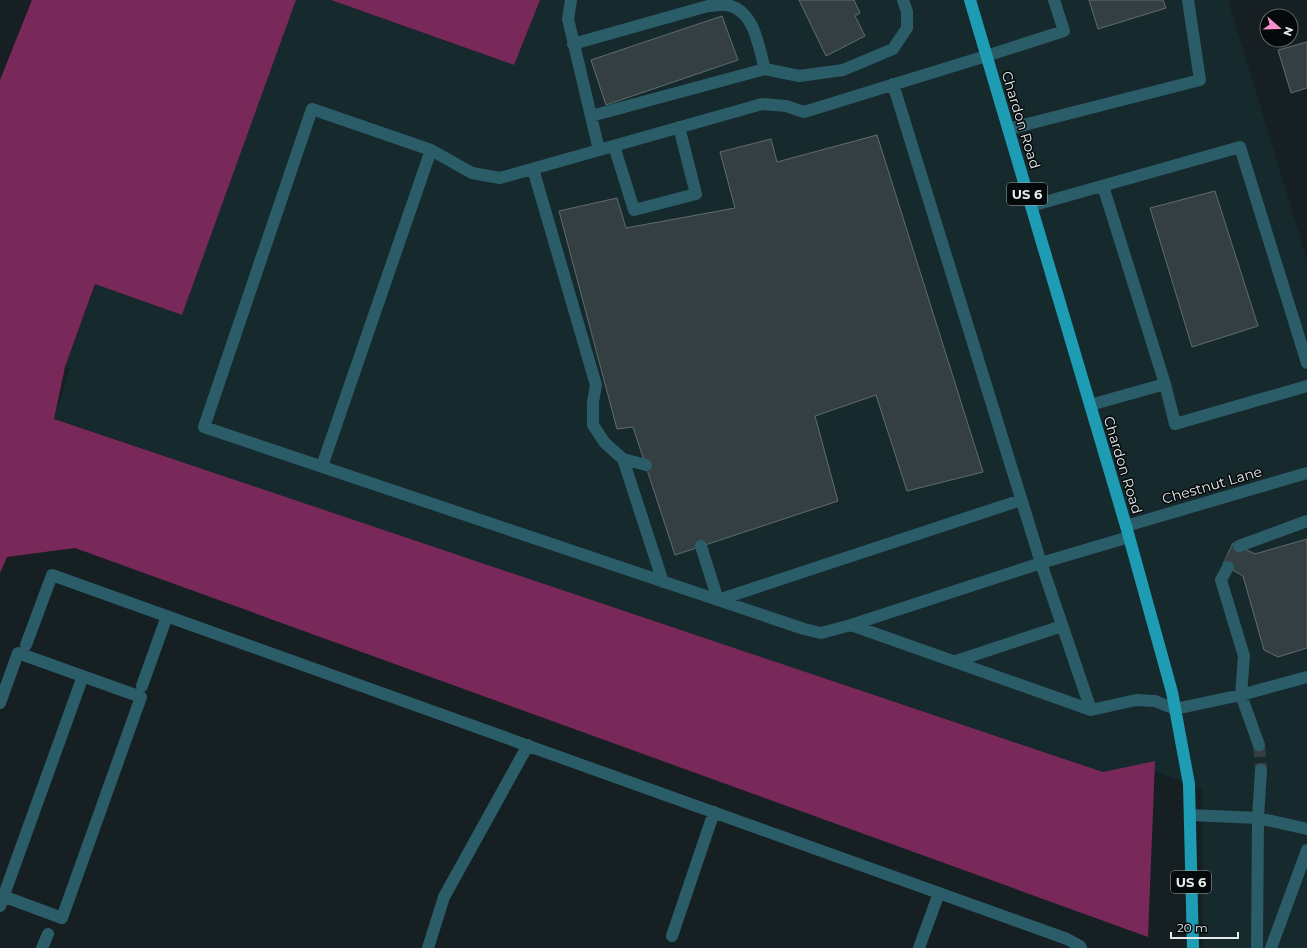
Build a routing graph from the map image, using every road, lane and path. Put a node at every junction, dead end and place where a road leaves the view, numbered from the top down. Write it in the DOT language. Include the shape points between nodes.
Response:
graph roads {
  1 [pos="571,0"];
  2 [pos="904,0"];
  3 [pos="970,0"];
  4 [pos="1054,0"];
  5 [pos="1188,0"];
  6 [pos="573,44"];
  7 [pos="986,56"];
  8 [pos="765,69"];
  9 [pos="893,84"];
  10 [pos="591,116"];
  11 [pos="679,127"];
  12 [pos="1008,129"];
  13 [pos="614,146"];
  14 [pos="431,150"];
  15 [pos="598,150"];
  16 [pos="533,168"];
  17 [pos="1103,186"];
  18 [pos="1031,206"];
  19 [pos="1307,363"];
  20 [pos="1165,384"];
  21 [pos="1307,386"];
  22 [pos="1090,405"];
  23 [pos="623,459"];
  24 [pos="646,465"];
  25 [pos="322,466"];
  26 [pos="1307,472"];
  27 [pos="1022,500"];
  28 [pos="1307,521"];
  29 [pos="1127,532"];
  30 [pos="701,546"];
  31 [pos="1239,546"];
  32 [pos="1041,563"];
  33 [pos="1228,567"];
  34 [pos="663,582"];
  35 [pos="718,600"];
  36 [pos="167,616"];
  37 [pos="851,625"];
  38 [pos="1062,626"];
  39 [pos="26,645"];
  40 [pos="956,662"];
  41 [pos="83,676"];
  42 [pos="1307,677"];
  43 [pos="142,686"];
  44 [pos="1241,695"];
  45 [pos="0,703"];
  46 [pos="1175,709"];
  47 [pos="1091,710"];
  48 [pos="528,745"];
  49 [pos="1259,745"];
  50 [pos="1261,770"];
  51 [pos="714,812"];
  52 [pos="1190,815"];
  53 [pos="1258,818"];
  54 [pos="1307,829"];
  55 [pos="1307,850"];
  56 [pos="939,893"];
  57 [pos="1,899"];
  58 [pos="48,934"];
  59 [pos="672,936"];
  60 [pos="42,948"];
  61 [pos="428,948"];
  62 [pos="919,948"];
  63 [pos="1081,948"];
  64 [pos="1193,948"];
  65 [pos="1257,948"];
  66 [pos="1271,948"];
  1 -- 6 [label="street" via="568,19"];
  2 -- 8 [label="street" via="907,28 893,49 843,70 799,76"];
  3 -- 7 [label="main road, Chardon Road / US 6"];
  4 -- 7 [label="street" via="1064,31"];
  5 -- 12 [label="street" via="1200,80"];
  6 -- 8 [label="street" via="708,6 726,5 741,11 752,26"];
  6 -- 10 [label="street"];
  7 -- 9 [label="street"];
  7 -- 12 [label="main road, Chardon Road / US 6"];
  8 -- 10 [label="street"];
  9 -- 11 [label="street" via="804,112 786,106 762,104"];
  9 -- 27 [label="street"];
  10 -- 15 [label="street"];
  11 -- 13 [label="street"];
  11 -- 13 [label="street" via="696,194 634,210"];
  12 -- 18 [label="main road, Chardon Road / US 6"];
  13 -- 15 [label="street"];
  14 -- 16 [label="street" via="472,173 500,178"];
  14 -- 25 [label="street"];
  14 -- 25 [label="street, Chestnut Lane" via="312,108 204,427"];
  15 -- 16 [label="street"];
  16 -- 23 [label="street" via="596,385 593,425 605,443"];
  17 -- 18 [label="street"];
  17 -- 19 [label="street" via="1240,147"];
  17 -- 20 [label="street"];
  18 -- 22 [label="main road, Chardon Road / US 6"];
  20 -- 21 [label="street" via="1175,424"];
  20 -- 22 [label="street"];
  22 -- 29 [label="main road, Chardon Road / US 6"];
  23 -- 24 [label="street"];
  23 -- 34 [label="street"];
  25 -- 34 [label="street, Chestnut Lane"];
  26 -- 29 [label="street, Chestnut Lane"];
  27 -- 32 [label="street"];
  27 -- 35 [label="street"];
  28 -- 31 [label="street"];
  29 -- 32 [label="street, Chestnut Lane"];
  29 -- 46 [label="main road, Chardon Road / US 6"];
  30 -- 35 [label="street"];
  32 -- 37 [label="street, Chestnut Lane"];
  32 -- 38 [label="street"];
  33 -- 44 [label="street" via="1221,580 1244,656"];
  34 -- 35 [label="street, Chestnut Lane"];
  35 -- 37 [label="street, Chestnut Lane" via="821,633"];
  36 -- 39 [label="street" via="52,575"];
  36 -- 43 [label="street"];
  36 -- 48 [label="street"];
  37 -- 40 [label="street"];
  38 -- 40 [label="street"];
  38 -- 47 [label="street"];
  40 -- 47 [label="street"];
  41 -- 45 [label="street" via="18,652"];
  41 -- 57 [label="street"];
  41 -- 57 [label="street" via="142,697 62,918"];
  42 -- 44 [label="street"];
  44 -- 46 [label="street"];
  44 -- 49 [label="street"];
  46 -- 47 [label="street" via="1155,701 1136,700"];
  46 -- 52 [label="main road, Chardon Road / US 6" via="1189,784"];
  48 -- 51 [label="street"];
  48 -- 61 [label="street" via="444,897"];
  50 -- 53 [label="street"];
  51 -- 56 [label="street"];
  51 -- 59 [label="street"];
  52 -- 53 [label="street"];
  52 -- 64 [label="main road, Chardon Road / US 6"];
  53 -- 54 [label="street"];
  53 -- 65 [label="street"];
  55 -- 66 [label="street"];
  56 -- 62 [label="street"];
  56 -- 63 [label="street" via="1067,939"];
  58 -- 60 [label="street"];
}
